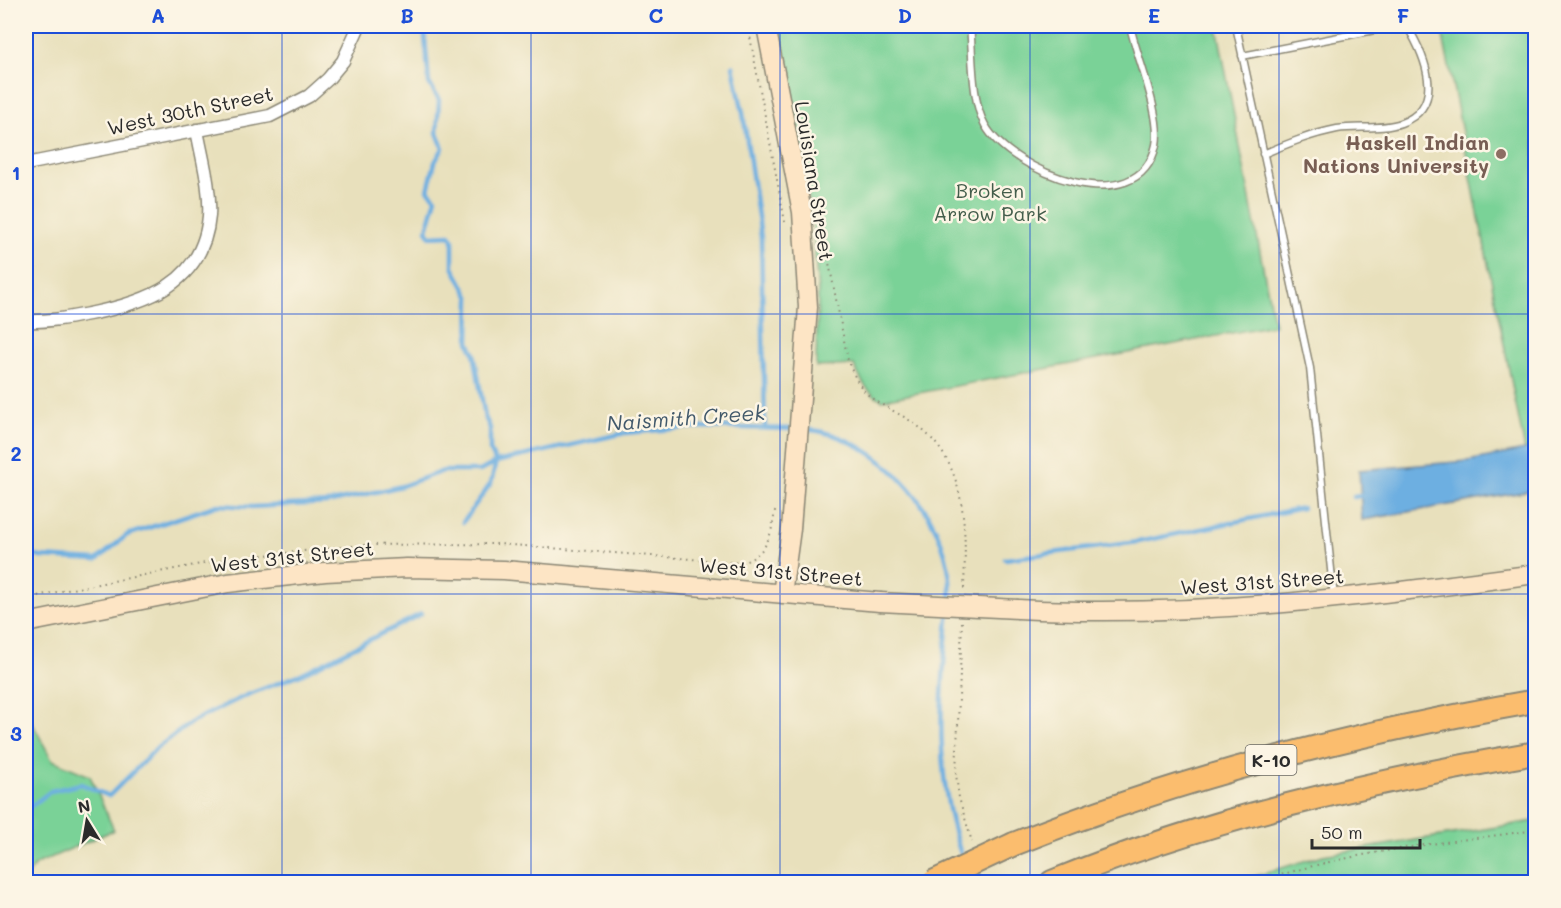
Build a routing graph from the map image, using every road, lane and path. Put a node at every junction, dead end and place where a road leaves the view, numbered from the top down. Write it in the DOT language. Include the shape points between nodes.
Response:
graph roads {
  1 [pos="359,26"];
  2 [pos="748,26"];
  3 [pos="766,26"];
  4 [pos="970,26"];
  5 [pos="1130,26"];
  6 [pos="1236,26"];
  7 [pos="1395,26"];
  8 [pos="1407,26"];
  9 [pos="1242,56"];
  10 [pos="197,130"];
  11 [pos="1263,154"];
  12 [pos="26,164"];
  13 [pos="819,209"];
  14 [pos="786,226"];
  15 [pos="26,321"];
  16 [pos="1536,574"];
  17 [pos="782,594"];
  18 [pos="963,598"];
  19 [pos="1334,598"];
  20 [pos="962,620"];
  21 [pos="26,623"];
  22 [pos="1536,701"];
  23 [pos="1536,753"];
  24 [pos="1536,830"];
  25 [pos="972,843"];
  26 [pos="933,882"];
  27 [pos="1052,882"];
  28 [pos="1259,882"];
  1 -- 10 [label="street, West 30th Street" via="343,61 309,96 270,116"];
  2 -- 14 [label="path"];
  3 -- 17 [label="main road, Louisiana Street" via="795,172 808,307"];
  4 -- 5 [label="lane" via="979,111 993,138 1012,154 1055,176 1105,186 1135,177 1149,163 1156,144 1155,116"];
  6 -- 9 [label="lane"];
  7 -- 9 [label="lane"];
  8 -- 11 [label="lane" via="1420,49 1426,73 1429,98 1421,112 1400,123 1307,136"];
  9 -- 11 [label="lane"];
  10 -- 12 [label="street, West 30th Street"];
  10 -- 15 [label="street" via="209,216 206,234 187,270 157,295 139,303 62,319"];
  11 -- 19 [label="lane" via="1310,368"];
  13 -- 18 [label="path" via="849,361 857,381 872,400 924,432 957,480 965,522"];
  16 -- 19 [label="main road, West 31st Street"];
  17 -- 19 [label="main road, West 31st Street, bridge" via="1095,612 1185,610"];
  17 -- 21 [label="main road, West 31st Street" via="504,570 407,568 228,583"];
  20 -- 25 [label="path" via="956,774"];
  22 -- 26 [label="highway, K-10, bridge" via="1400,727 1294,753 1108,810 1014,844"];
  23 -- 27 [label="highway, K-10" via="1244,818 1138,850"];
  24 -- 28 [label="path" via="1365,854"];
}
